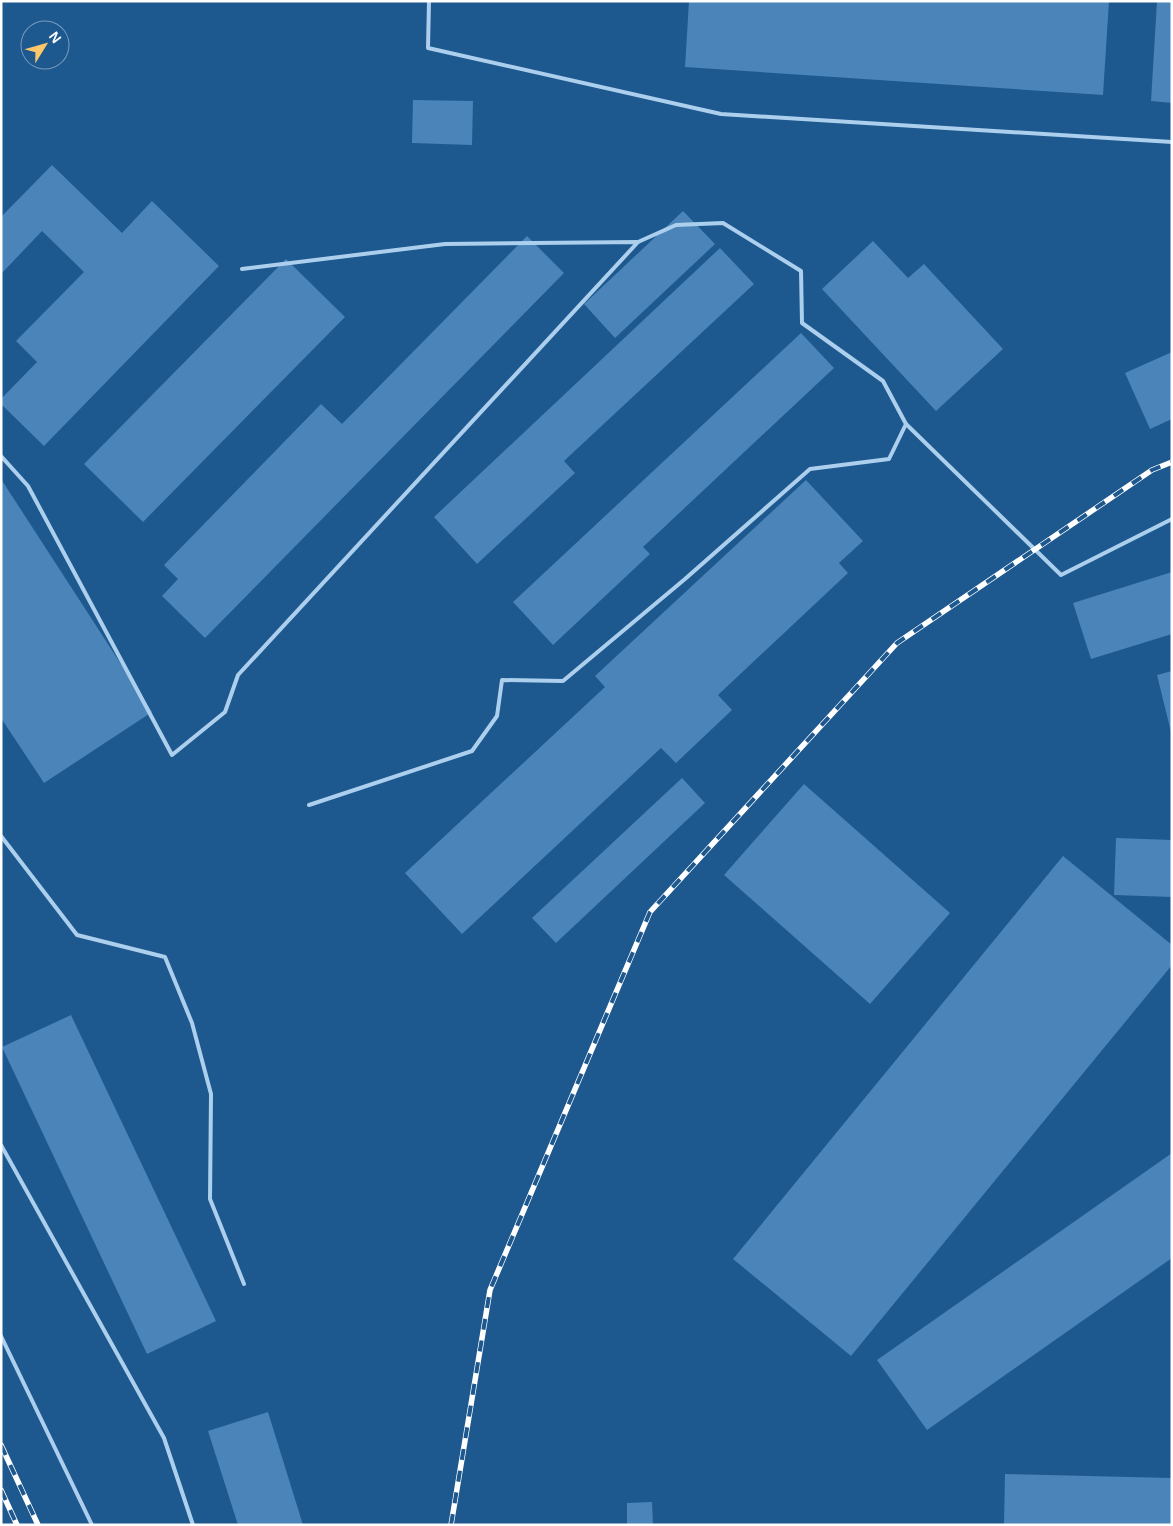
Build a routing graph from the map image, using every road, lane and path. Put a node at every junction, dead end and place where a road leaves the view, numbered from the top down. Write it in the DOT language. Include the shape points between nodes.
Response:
graph roads {
  1 [pos="429,1"];
  2 [pos="1172,142"];
  3 [pos="638,242"];
  4 [pos="242,269"];
  5 [pos="906,424"];
  6 [pos="1,456"];
  7 [pos="1172,519"];
  8 [pos="309,805"];
  9 [pos="1,836"];
  10 [pos="1,1145"];
  11 [pos="244,1284"];
  12 [pos="1,1336"];
  13 [pos="92,1525"];
  14 [pos="193,1525"];
  1 -- 2 [label="lane" via="428,48 721,114"];
  3 -- 4 [label="lane" via="445,244"];
  3 -- 5 [label="lane" via="676,225 724,222 801,271 802,323 883,382"];
  3 -- 6 [label="lane" via="238,675 225,712 172,755 28,486"];
  5 -- 7 [label="lane" via="1061,575"];
  5 -- 8 [label="lane" via="889,459 810,470 563,681 502,680 497,716 472,751"];
  9 -- 11 [label="lane" via="78,935 165,957 192,1023 210,1094 210,1200"];
  10 -- 14 [label="lane" via="164,1438"];
  12 -- 13 [label="lane"];
}
